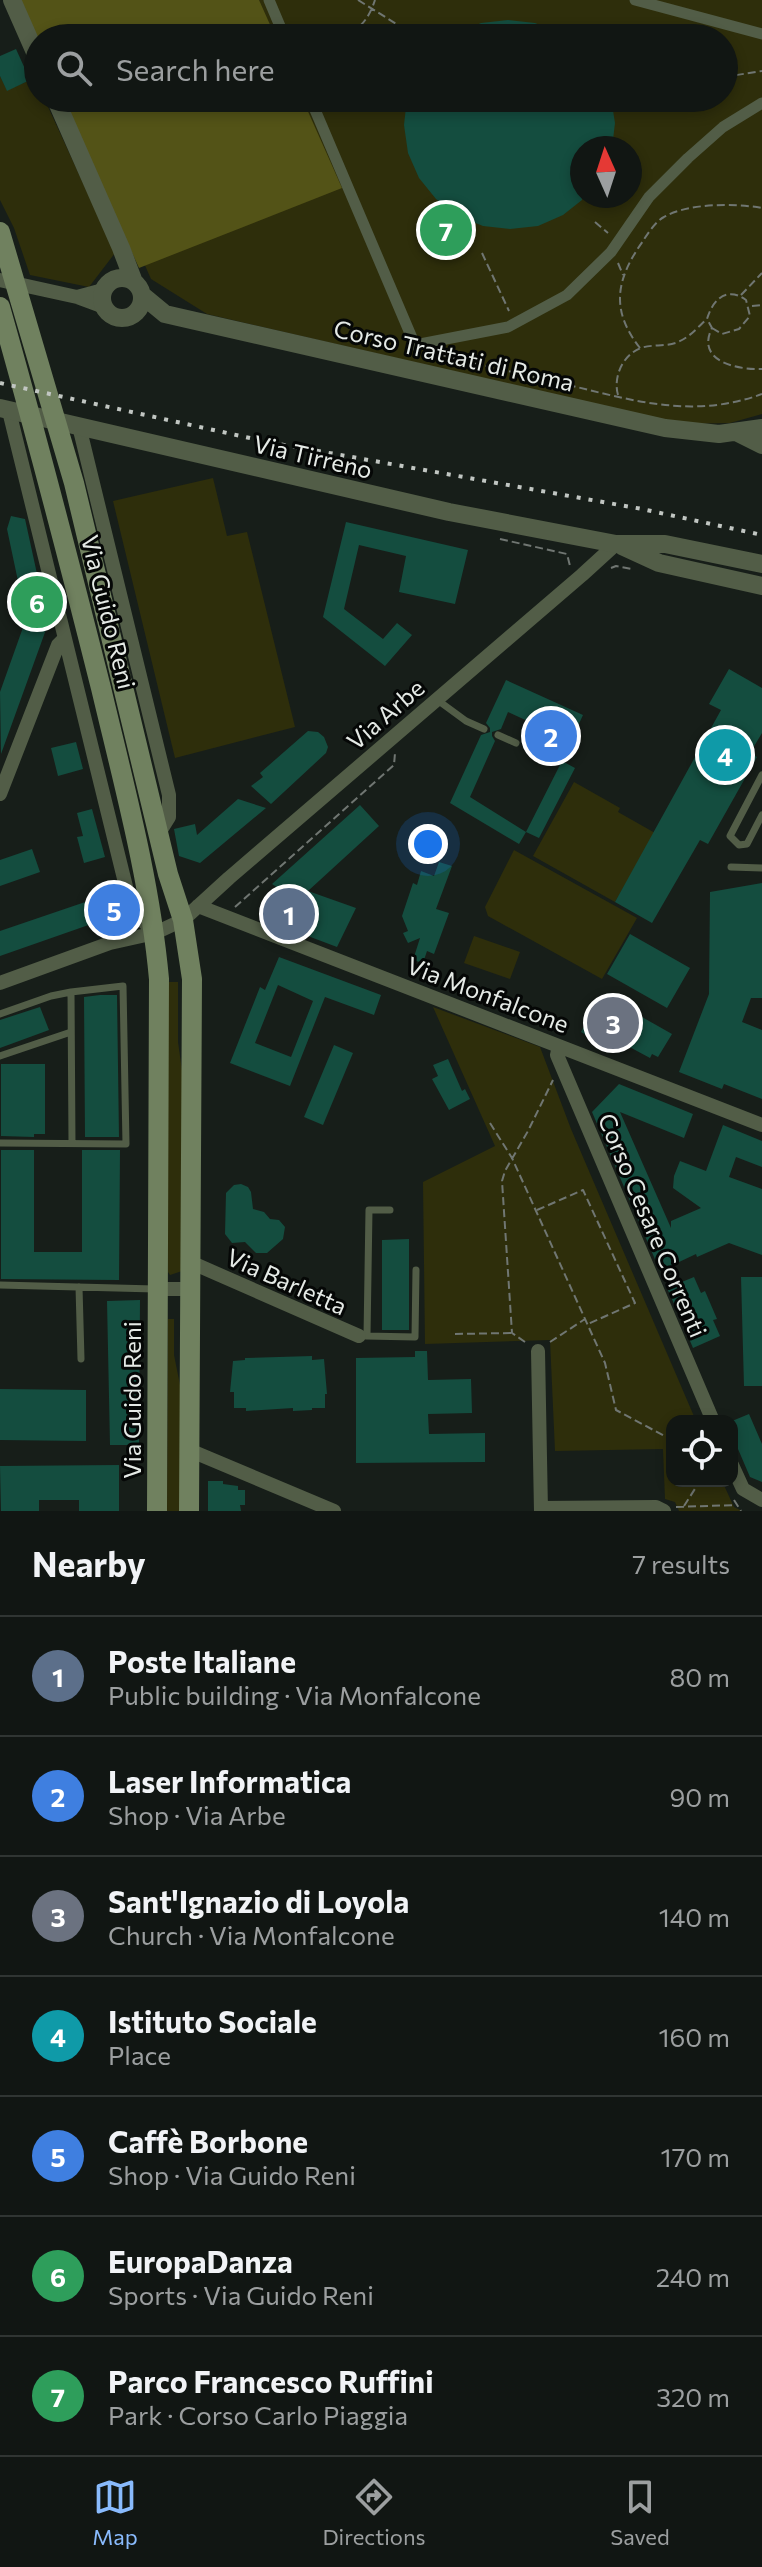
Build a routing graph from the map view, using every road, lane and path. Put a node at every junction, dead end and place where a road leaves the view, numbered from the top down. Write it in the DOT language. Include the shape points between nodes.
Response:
graph roads {
  1 [pos="12,0"];
  2 [pos="269,0"];
  3 [pos="358,0"];
  4 [pos="375,0"];
  5 [pos="635,0"];
  6 [pos="372,9"];
  7 [pos="279,24"];
  8 [pos="361,24"];
  9 [pos="396,24"];
  10 [pos="725,24"];
  11 [pos="24,27"];
  12 [pos="738,28"];
  13 [pos="762,34"];
  14 [pos="762,71"];
  15 [pos="738,75"];
  16 [pos="762,103"];
  17 [pos="61,112"];
  18 [pos="316,112"];
  19 [pos="762,208"];
  20 [pos="595,222"];
  21 [pos="0,232"];
  22 [pos="618,241"];
  23 [pos="121,248"];
  24 [pos="611,252"];
  25 [pos="482,253"];
  26 [pos="762,273"];
  27 [pos="624,276"];
  28 [pos="0,280"];
  29 [pos="138,288"];
  30 [pos="106,292"];
  31 [pos="740,295"];
  32 [pos="762,305"];
  33 [pos="0,307"];
  34 [pos="749,307"];
  35 [pos="165,314"];
  36 [pos="131,316"];
  37 [pos="707,319"];
  38 [pos="515,323"];
  39 [pos="712,328"];
  40 [pos="415,345"];
  41 [pos="640,348"];
  42 [pos="762,369"];
  43 [pos="762,394"];
  44 [pos="618,397"];
  45 [pos="5,410"];
  46 [pos="79,426"];
  47 [pos="762,428"];
  48 [pos="738,433"];
  49 [pos="762,445"];
  50 [pos="616,544"];
  51 [pos="762,564"];
  52 [pos="607,570"];
  53 [pos="641,571"];
  54 [pos="762,586"];
  55 [pos="64,639"];
  56 [pos="436,699"];
  57 [pos="484,729"];
  58 [pos="498,735"];
  59 [pos="516,743"];
  60 [pos="396,746"];
  61 [pos="762,775"];
  62 [pos="0,794"];
  63 [pos="762,815"];
  64 [pos="159,833"];
  65 [pos="731,867"];
  66 [pos="762,868"];
  67 [pos="191,913"];
  68 [pos="229,917"];
  69 [pos="155,933"];
  70 [pos="0,983"];
  71 [pos="71,992"];
  72 [pos="0,1014"];
  73 [pos="71,1032"];
  74 [pos="559,1046"];
  75 [pos="0,1056"];
  76 [pos="561,1065"];
  77 [pos="490,1123"];
  78 [pos="762,1125"];
  79 [pos="0,1143"];
  80 [pos="72,1143"];
  81 [pos="512,1158"];
  82 [pos="390,1210"];
  83 [pos="537,1210"];
  84 [pos="190,1262"];
  85 [pos="416,1270"];
  86 [pos="0,1285"];
  87 [pos="79,1287"];
  88 [pos="157,1289"];
  89 [pos="190,1289"];
  90 [pos="585,1319"];
  91 [pos="587,1324"];
  92 [pos="512,1333"];
  93 [pos="455,1334"];
  94 [pos="363,1336"];
  95 [pos="538,1351"];
  96 [pos="81,1359"];
  97 [pos="710,1415"];
  98 [pos="666,1437"];
  99 [pos="189,1450"];
  100 [pos="738,1476"];
  101 [pos="696,1487"];
  102 [pos="762,1500"];
  103 [pos="736,1505"];
  104 [pos="684,1506"];
  105 [pos="541,1510"];
  106 [pos="157,1511"];
  107 [pos="189,1511"];
  108 [pos="334,1511"];
  109 [pos="664,1511"];
  1 -- 11 [label="street"];
  2 -- 7 [label="street"];
  3 -- 6 [label="path"];
  4 -- 6 [label="path"];
  5 -- 10 [label="street"];
  6 -- 8 [label="path"];
  6 -- 9 [label="path"];
  12 -- 13 [label="street"];
  14 -- 15 [label="path"];
  16 -- 22 [label="street" via="723,127 688,158 649,197"];
  17 -- 23 [label="street"];
  18 -- 40 [label="street"];
  19 -- 27 [label="path" via="719,204 662,217"];
  20 -- 22 [label="path"];
  21 -- 64 [label="main road, Via Guido Reni" via="74,483"];
  22 -- 24 [label="street"];
  23 -- 29 [label="street"];
  23 -- 30 [label="street"];
  24 -- 27 [label="path"];
  24 -- 38 [label="street" via="567,295"];
  25 -- 38 [label="path"];
  26 -- 31 [label="path"];
  27 -- 41 [label="path" via="620,313"];
  28 -- 30 [label="street" via="77,297"];
  29 -- 30 [label="street" via="125,278"];
  29 -- 35 [label="street, Corso Trattati di Roma"];
  29 -- 36 [label="street" via="140,306"];
  30 -- 36 [label="street" via="113,316"];
  31 -- 34 [label="path"];
  31 -- 37 [label="path" via="720,296"];
  32 -- 34 [label="path"];
  33 -- 69 [label="main road, Via Guido Reni" via="51,486 132,814"];
  34 -- 39 [label="path" via="750,316 739,329 722,334"];
  35 -- 36 [label="street"];
  35 -- 48 [label="street, Corso Trattati di Roma" via="665,428"];
  37 -- 39 [label="path"];
  37 -- 41 [label="path" via="675,344"];
  38 -- 40 [label="street"];
  39 -- 42 [label="path" via="708,336 715,357 737,369"];
  40 -- 44 [label="path"];
  41 -- 44 [label="path" via="616,376"];
  43 -- 44 [label="path" via="736,404 696,408"];
  45 -- 46 [label="street, Via Tirreno"];
  45 -- 55 [label="street, Via Guido Reni"];
  46 -- 50 [label="street, Via Tirreno" via="449,512"];
  46 -- 64 [label="street, Via Guido Reni" via="169,795 169,817"];
  47 -- 48 [label="street, Corso Trattati di Roma"];
  48 -- 49 [label="street"];
  50 -- 51 [label="street, Via Tirreno" via="665,544"];
  50 -- 54 [label="street, Via Tirreno" via="659,563"];
  50 -- 56 [label="street, Via Arbe"];
  52 -- 53 [label="path" via="616,566"];
  55 -- 62 [label="street"];
  55 -- 69 [label="street, Via Guido Reni" via="131,907"];
  56 -- 57 [label="lane"];
  56 -- 67 [label="street, Via Arbe"];
  58 -- 59 [label="lane"];
  60 -- 68 [label="path" via="394,765 239,901"];
  61 -- 63 [label="lane" via="730,836 739,845 747,844"];
  64 -- 67 [label="main road, Via Guido Reni" via="168,874"];
  65 -- 66 [label="lane"];
  67 -- 68 [label="street, Via Monfalcone"];
  67 -- 69 [label="street, Via Arbe"];
  67 -- 84 [label="main road, Via Guido Reni"];
  68 -- 74 [label="street, Via Monfalcone"];
  69 -- 70 [label="street, Via Arbe" via="110,943"];
  69 -- 88 [label="main road, Via Guido Reni"];
  71 -- 72 [label="lane"];
  71 -- 73 [label="lane"];
  71 -- 80 [label="lane" via="123,986 126,1144"];
  73 -- 75 [label="lane"];
  73 -- 80 [label="lane"];
  74 -- 76 [label="street, Corso Cesare Correnti"];
  74 -- 78 [label="street, Via Monfalcone"];
  76 -- 81 [label="path"];
  76 -- 97 [label="street, Corso Cesare Correnti"];
  77 -- 81 [label="path"];
  79 -- 80 [label="lane"];
  81 -- 83 [label="path"];
  81 -- 92 [label="path" via="502,1181"];
  82 -- 94 [label="lane, Via Barletta" via="369,1210"];
  83 -- 90 [label="path"];
  83 -- 91 [label="path" via="583,1190 635,1303"];
  84 -- 89 [label="main road, Via Guido Reni"];
  84 -- 94 [label="street, Via Barletta"];
  85 -- 94 [label="lane, Via Barletta" via="415,1337"];
  86 -- 87 [label="lane"];
  87 -- 88 [label="lane"];
  87 -- 96 [label="lane"];
  88 -- 89 [label="street, Via Guido Reni"];
  88 -- 106 [label="main road, Via Guido Reni"];
  89 -- 99 [label="main road, Via Guido Reni"];
  90 -- 91 [label="path"];
  90 -- 95 [label="path"];
  91 -- 98 [label="path" via="605,1363 616,1410"];
  92 -- 93 [label="path"];
  92 -- 95 [label="path"];
  95 -- 105 [label="street"];
  99 -- 107 [label="main road, Via Guido Reni"];
  99 -- 108 [label="street"];
  100 -- 102 [label="street" via="747,1493"];
  101 -- 104 [label="path"];
  103 -- 104 [label="path"];
  104 -- 109 [label="path"];
  105 -- 109 [label="street"];
}
